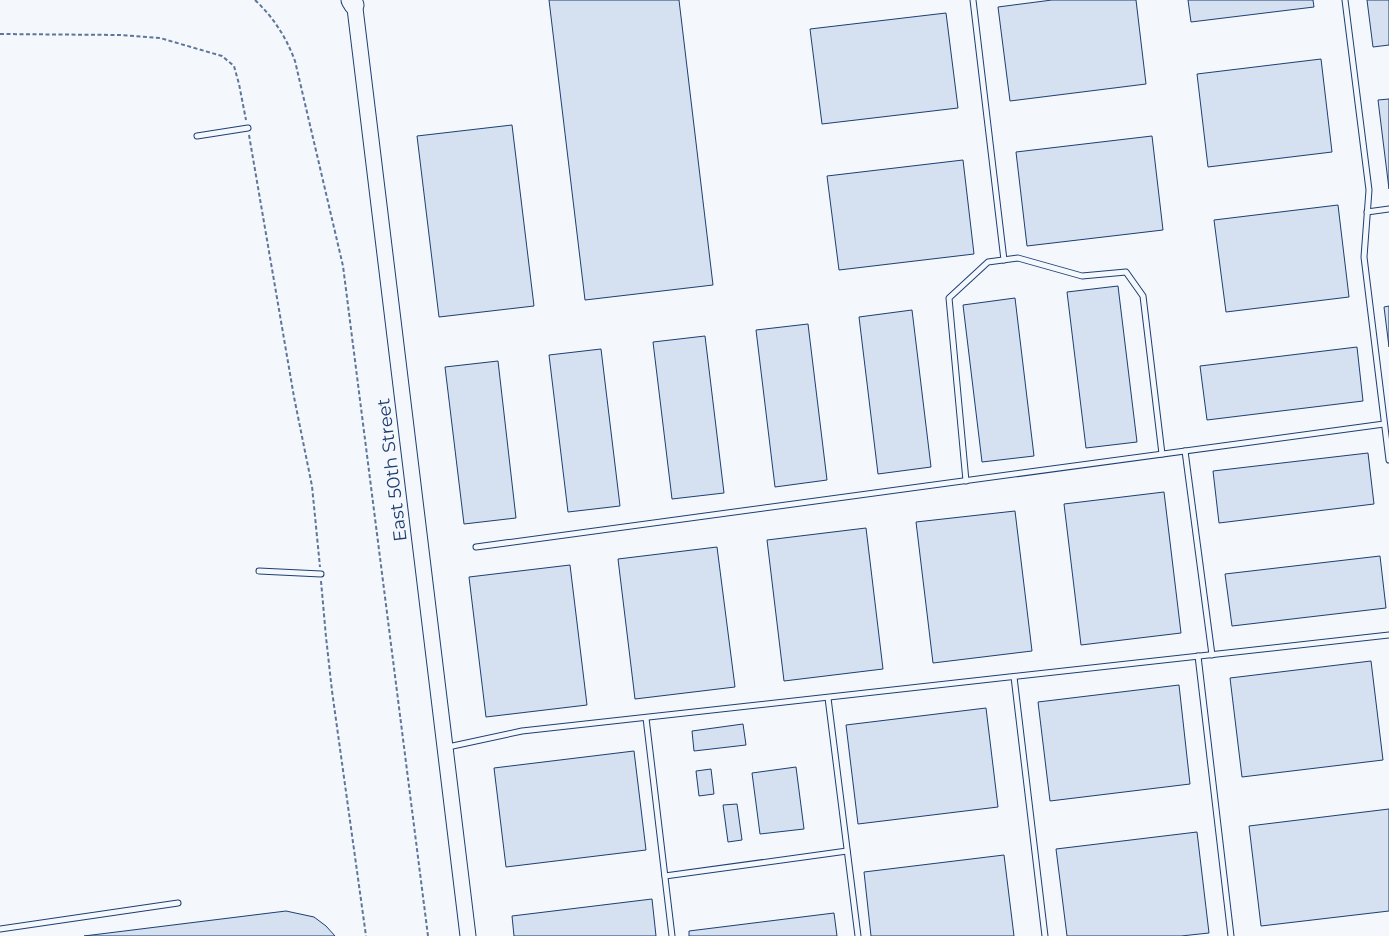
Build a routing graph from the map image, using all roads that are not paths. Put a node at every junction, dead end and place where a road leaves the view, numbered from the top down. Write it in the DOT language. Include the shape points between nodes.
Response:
graph roads {
  1 [pos="973,0"];
  2 [pos="1345,0"];
  3 [pos="353,2"];
  4 [pos="248,128"];
  5 [pos="197,136"];
  6 [pos="1389,209"];
  7 [pos="1367,212"];
  8 [pos="1004,260"];
  9 [pos="1384,424"];
  10 [pos="1185,451"];
  11 [pos="1162,454"];
  12 [pos="1389,460"];
  13 [pos="966,481"];
  14 [pos="476,547"];
  15 [pos="259,571"];
  16 [pos="321,574"];
  17 [pos="1389,635"];
  18 [pos="1212,655"];
  19 [pos="1198,656"];
  20 [pos="1014,677"];
  21 [pos="828,698"];
  22 [pos="646,718"];
  23 [pos="445,748"];
  24 [pos="847,851"];
  25 [pos="665,876"];
  26 [pos="178,903"];
  27 [pos="0,929"];
  28 [pos="468,936"];
  29 [pos="672,936"];
  30 [pos="858,936"];
  31 [pos="1046,936"];
  32 [pos="1232,936"];
  1 -- 8 [label="lane"];
  2 -- 7 [label="lane" via="1369,190"];
  3 -- 23 [label="main road, East 50th Street"];
  4 -- 5 [label="lane"];
  6 -- 7 [label="lane"];
  7 -- 9 [label="lane" via="1364,257"];
  8 -- 11 [label="lane" via="1018,258 1082,276 1126,272 1143,296"];
  8 -- 13 [label="lane" via="988,262 949,298"];
  9 -- 10 [label="lane"];
  9 -- 12 [label="lane"];
  10 -- 11 [label="lane"];
  10 -- 18 [label="lane"];
  11 -- 13 [label="lane"];
  13 -- 14 [label="lane"];
  15 -- 16 [label="lane"];
  17 -- 18 [label="lane"];
  18 -- 19 [label="lane"];
  19 -- 20 [label="lane"];
  19 -- 32 [label="lane"];
  20 -- 21 [label="lane"];
  20 -- 31 [label="lane"];
  21 -- 22 [label="lane"];
  21 -- 24 [label="lane"];
  22 -- 23 [label="lane" via="522,731"];
  22 -- 25 [label="lane"];
  23 -- 28 [label="main road, East 50th Street"];
  24 -- 25 [label="lane"];
  24 -- 30 [label="lane"];
  25 -- 29 [label="lane"];
  26 -- 27 [label="lane"];
}
